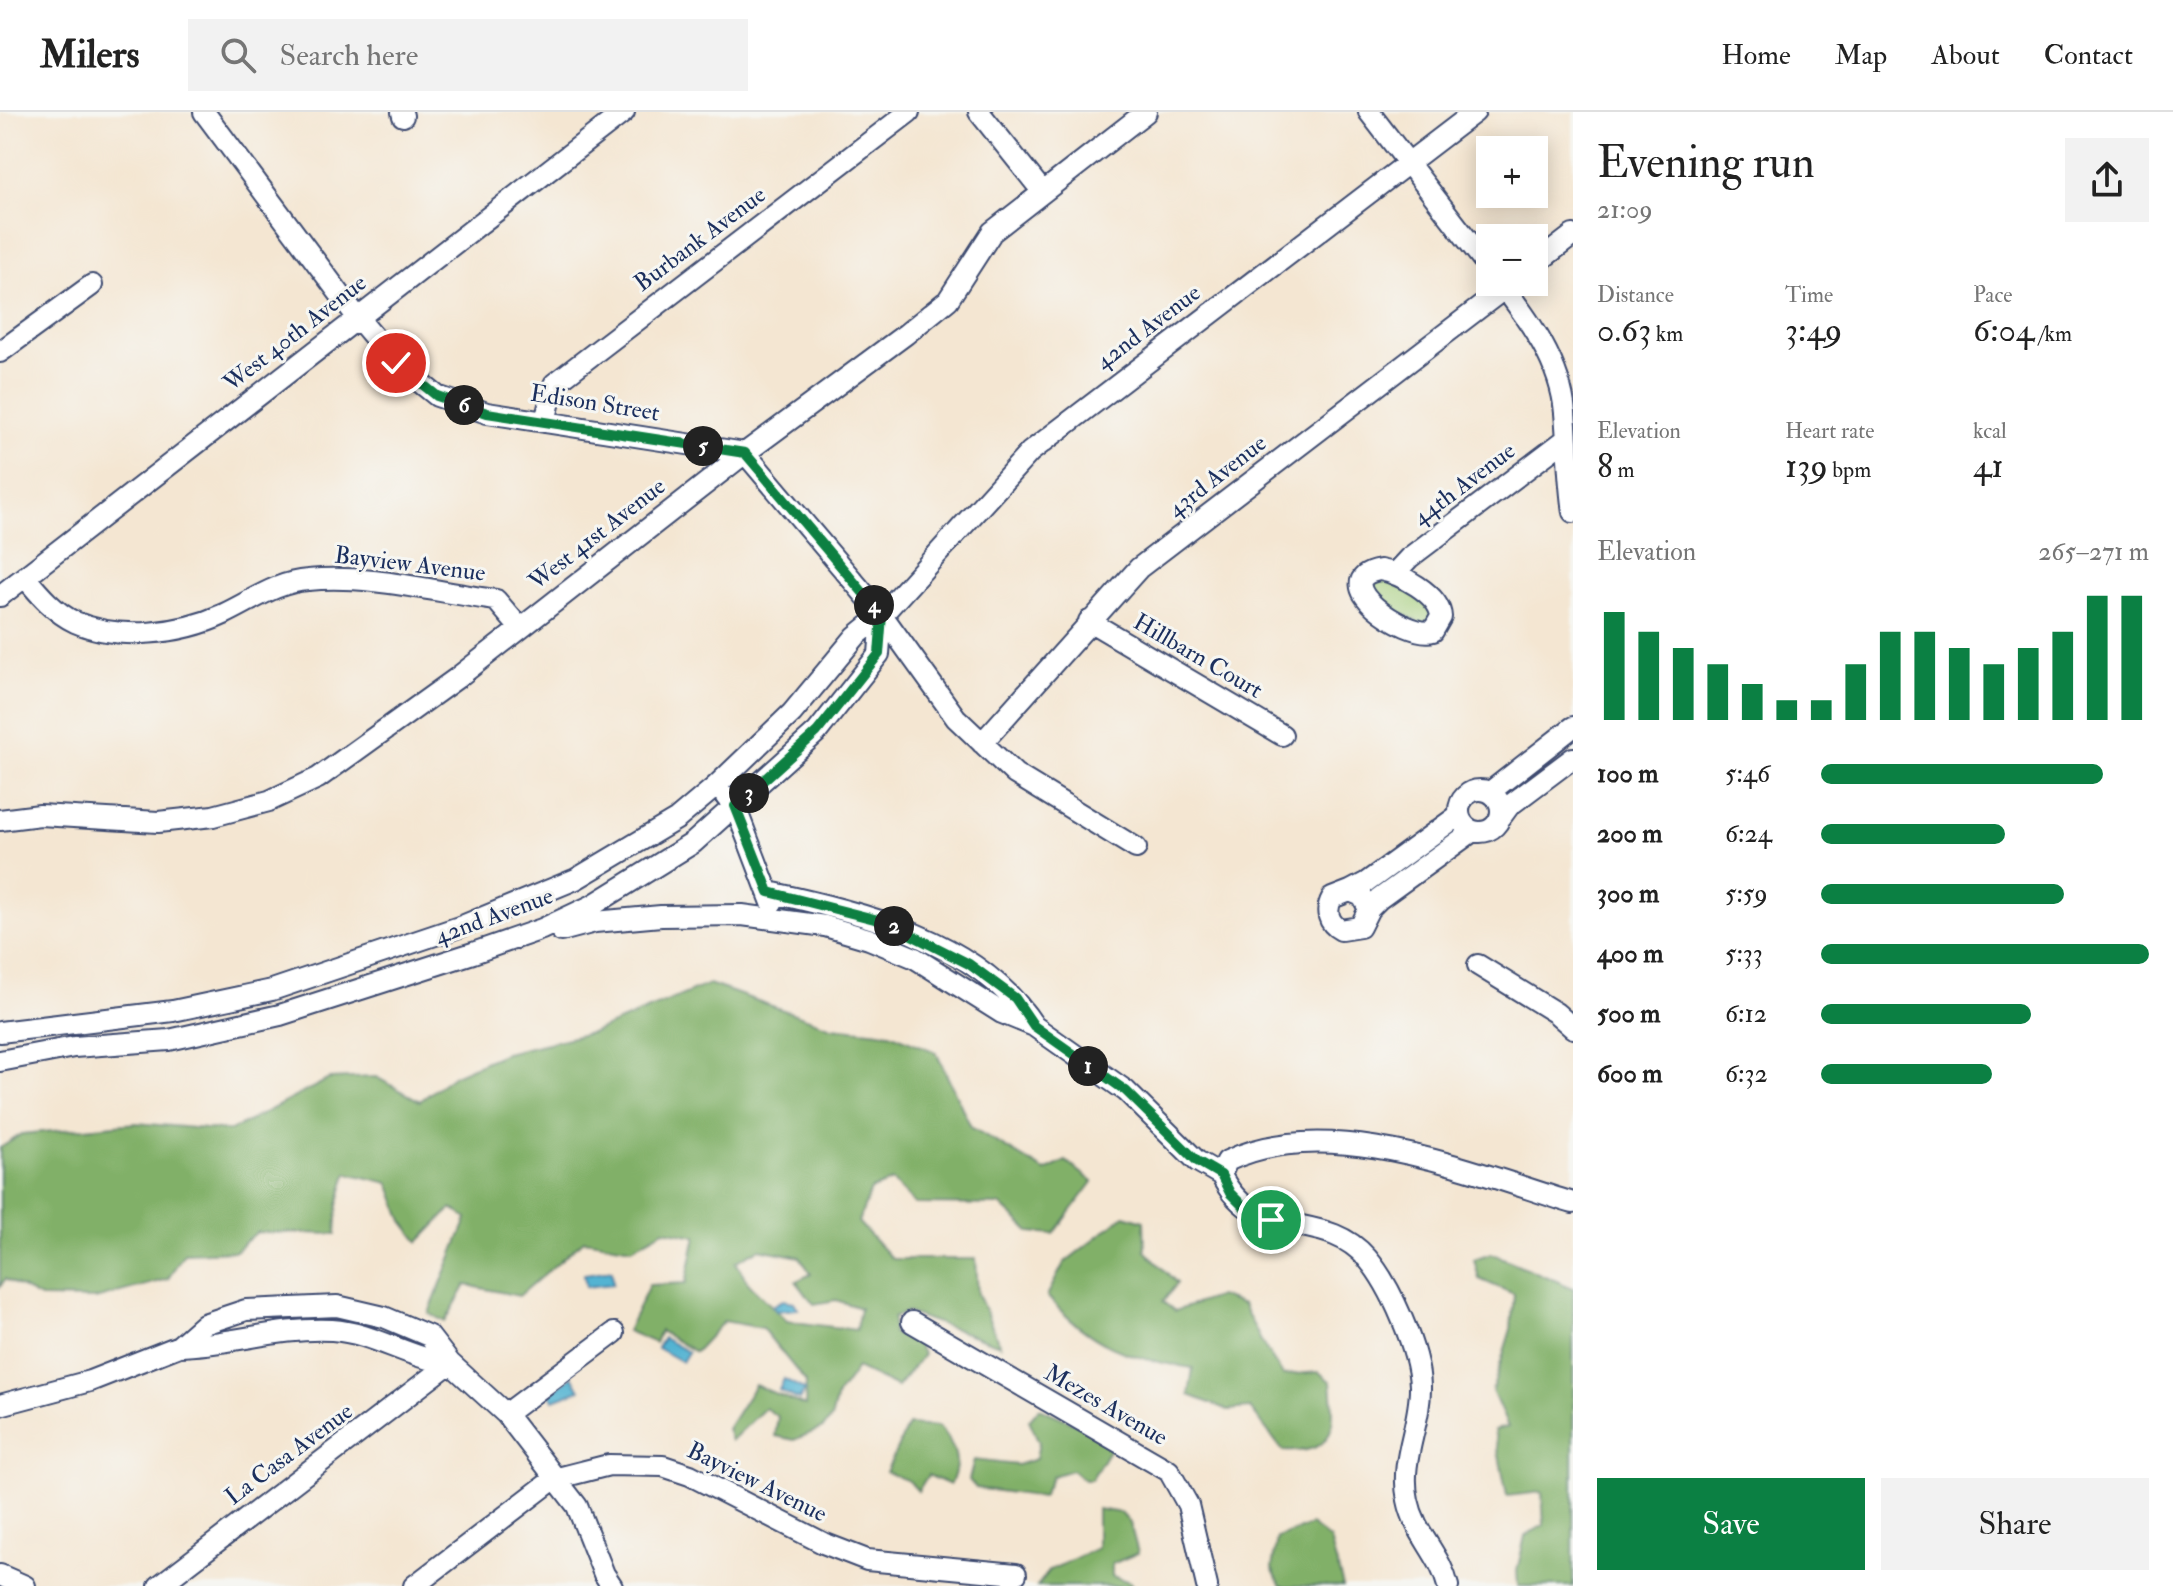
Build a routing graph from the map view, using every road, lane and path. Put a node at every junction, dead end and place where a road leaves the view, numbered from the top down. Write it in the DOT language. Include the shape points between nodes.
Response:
graph roads {
  1 [pos="204,112"];
  2 [pos="624,112"];
  3 [pos="909,112"];
  4 [pos="979,112"];
  5 [pos="1146,112"];
  6 [pos="1369,112"];
  7 [pos="1475,112"];
  8 [pos="597,120"];
  9 [pos="1407,163"];
  10 [pos="1042,191"];
  11 [pos="1573,235"];
  12 [pos="1476,251"];
  13 [pos="1548,254"];
  14 [pos="92,285"];
  15 [pos="1490,296"];
  16 [pos="1513,296"];
  17 [pos="357,317"];
  18 [pos="0,352"];
  19 [pos="545,422"];
  20 [pos="1565,440"];
  21 [pos="745,453"];
  22 [pos="1573,512"];
  23 [pos="1396,572"];
  24 [pos="25,577"];
  25 [pos="0,596"];
  26 [pos="882,615"];
  27 [pos="1089,621"];
  28 [pos="519,627"];
  29 [pos="1573,727"];
  30 [pos="1282,735"];
  31 [pos="982,743"];
  32 [pos="1573,758"];
  33 [pos="715,787"];
  34 [pos="1490,792"];
  35 [pos="735,806"];
  36 [pos="1459,815"];
  37 [pos="1501,817"];
  38 [pos="0,820"];
  39 [pos="1473,831"];
  40 [pos="1136,848"];
  41 [pos="1350,891"];
  42 [pos="769,892"];
  43 [pos="1369,909"];
  44 [pos="777,918"];
  45 [pos="473,953"];
  46 [pos="1478,965"];
  47 [pos="1034,1026"];
  48 [pos="1573,1028"];
  49 [pos="0,1032"];
  50 [pos="0,1061"];
  51 [pos="1221,1175"];
  52 [pos="1573,1203"];
  53 [pos="912,1322"];
  54 [pos="614,1333"];
  55 [pos="450,1363"];
  56 [pos="0,1405"];
  57 [pos="506,1414"];
  58 [pos="554,1479"];
  59 [pos="1016,1574"];
  60 [pos="0,1575"];
  61 [pos="25,1586"];
  62 [pos="159,1586"];
  63 [pos="414,1586"];
  64 [pos="612,1586"];
  65 [pos="1207,1586"];
  66 [pos="1448,1586"];
  1 -- 17 [label="street, Edison Street"];
  2 -- 8 [label="street, West 40th Avenue"];
  3 -- 19 [label="street, Burbank Avenue" via="554,384"];
  4 -- 10 [label="street"];
  5 -- 10 [label="street, West 41st Avenue"];
  6 -- 9 [label="street"];
  7 -- 9 [label="street, 42nd Avenue"];
  8 -- 17 [label="street, West 40th Avenue"];
  9 -- 12 [label="street"];
  9 -- 26 [label="street, 42nd Avenue" via="1030,452"];
  10 -- 21 [label="street, West 41st Avenue" via="992,232 948,300"];
  11 -- 13 [label="street"];
  14 -- 18 [label="street"];
  15 -- 27 [label="street, 43rd Avenue" via="1139,568"];
  16 -- 20 [label="street" via="1559,379"];
  17 -- 19 [label="street, Edison Street" via="396,363 437,396 487,413"];
  17 -- 24 [label="street, West 40th Avenue"];
  19 -- 21 [label="street, Edison Street"];
  20 -- 22 [label="street"];
  20 -- 23 [label="street, 44th Avenue"];
  21 -- 26 [label="street"];
  21 -- 28 [label="street, West 41st Avenue"];
  24 -- 25 [label="street, West 40th Avenue"];
  24 -- 28 [label="street, Bayview Avenue" via="64,615 103,631 134,634 202,624 286,583 352,579 496,600"];
  26 -- 31 [label="street" via="956,718"];
  26 -- 33 [label="street, 42nd Avenue" via="856,636 792,713"];
  26 -- 35 [label="street, 42nd Avenue" via="879,654 817,732"];
  27 -- 30 [label="street, Hillbarn Court"];
  27 -- 31 [label="street, 43rd Avenue"];
  28 -- 38 [label="street, West 41st Avenue" via="363,748 318,778 269,801 213,816 158,822 40,815"];
  29 -- 34 [label="street"];
  31 -- 40 [label="street" via="1015,774"];
  32 -- 37 [label="street"];
  33 -- 35 [label="street"];
  33 -- 49 [label="street, 42nd Avenue" via="677,819 576,879 462,926 272,990 173,1011"];
  34 -- 36 [label="street" via="1467,794"];
  34 -- 37 [label="street" via="1500,803"];
  35 -- 42 [label="street"];
  35 -- 45 [label="street, 42nd Avenue" via="693,843 593,905"];
  36 -- 39 [label="street"];
  36 -- 41 [label="street"];
  37 -- 39 [label="street" via="1487,832"];
  39 -- 43 [label="street"];
  41 -- 43 [label="street" via="1362,896"];
  41 -- 43 [label="street" via="1329,903 1328,916 1335,927 1360,927"];
  42 -- 44 [label="street"];
  42 -- 47 [label="street" via="850,910 918,936 1015,998"];
  44 -- 45 [label="street" via="661,916 595,922"];
  44 -- 47 [label="street" via="840,930 915,958 1002,1013"];
  45 -- 50 [label="street, 42nd Avenue" via="225,1028"];
  46 -- 48 [label="street"];
  47 -- 51 [label="street" via="1126,1091 1197,1161"];
  51 -- 52 [label="street" via="1227,1161 1268,1147 1399,1149"];
  51 -- 66 [label="street" via="1246,1209 1339,1236 1367,1258 1395,1303 1420,1388 1404,1468 1407,1498 1416,1529 1443,1566"];
  53 -- 65 [label="street, Mezes Avenue" via="1169,1471 1188,1505"];
  54 -- 57 [label="street"];
  55 -- 56 [label="street" via="424,1360 388,1343 334,1330 284,1330 214,1346 179,1346 90,1381"];
  55 -- 57 [label="street"];
  55 -- 62 [label="street, La Casa Avenue"];
  57 -- 58 [label="street"];
  58 -- 59 [label="street, Bayview Avenue" via="609,1465 663,1466 867,1560"];
  58 -- 63 [label="street, Bayview Avenue"];
  58 -- 64 [label="street" via="577,1506"];
  60 -- 61 [label="street"];
}
